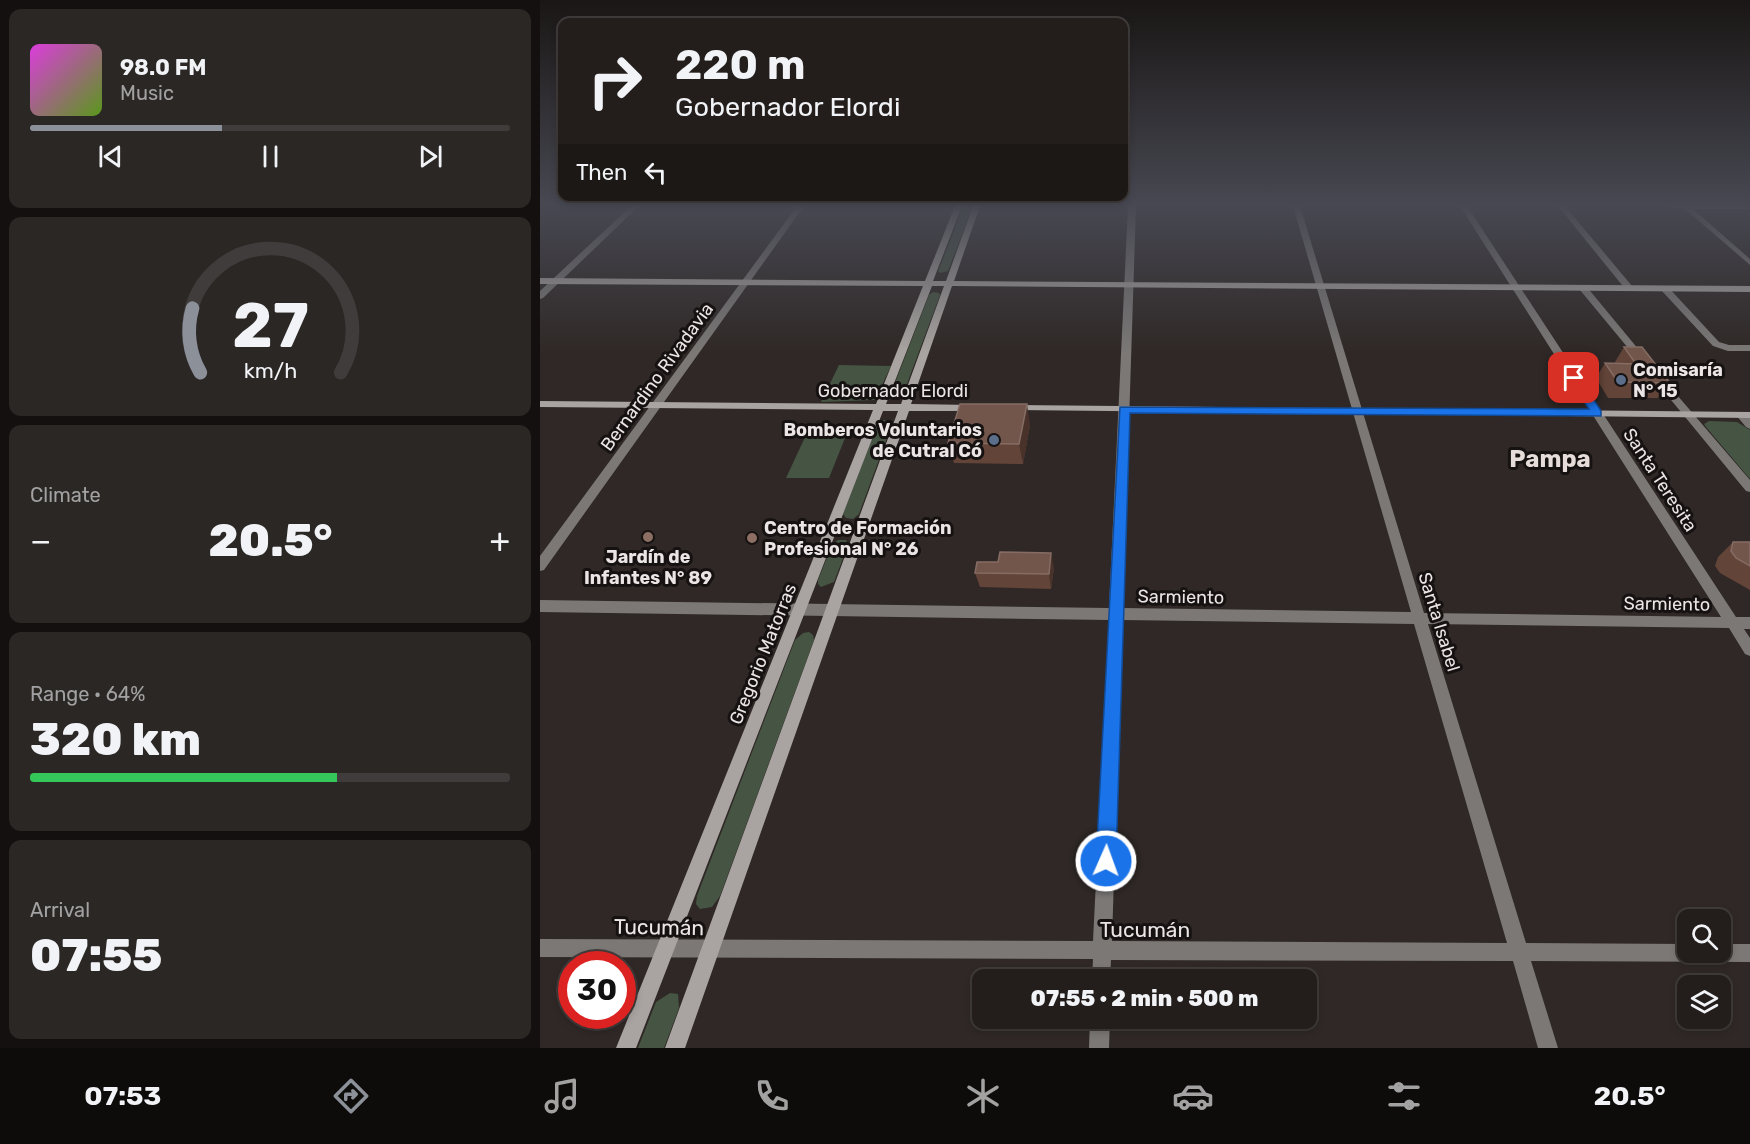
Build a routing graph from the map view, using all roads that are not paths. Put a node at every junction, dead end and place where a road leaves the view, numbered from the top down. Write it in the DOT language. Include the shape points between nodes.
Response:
graph roads {
  1 [pos="584,255"];
  2 [pos="766,255"];
  3 [pos="940,255"];
  4 [pos="959,255"];
  5 [pos="1130,255"];
  6 [pos="1311,255"];
  7 [pos="1495,255"];
  8 [pos="1602,255"];
  9 [pos="540,281"];
  10 [pos="556,281"];
  11 [pos="746,282"];
  12 [pos="929,284"];
  13 [pos="949,284"];
  14 [pos="1129,285"];
  15 [pos="1320,286"];
  16 [pos="1516,288"];
  17 [pos="1583,288"];
  18 [pos="1629,288"];
  19 [pos="1665,289"];
  20 [pos="1750,289"];
  21 [pos="540,296"];
  22 [pos="1750,348"];
  23 [pos="540,404"];
  24 [pos="657,405"];
  25 [pos="880,407"];
  26 [pos="905,407"];
  27 [pos="985,408"];
  28 [pos="997,408"];
  29 [pos="1124,409"];
  30 [pos="1357,411"];
  31 [pos="1597,413"];
  32 [pos="1688,414"];
  33 [pos="1745,415"];
  34 [pos="1750,425"];
  35 [pos="1750,488"];
  36 [pos="540,566"];
  37 [pos="540,606"];
  38 [pos="800,610"];
  39 [pos="832,610"];
  40 [pos="1116,614"];
  41 [pos="1419,618"];
  42 [pos="1732,623"];
  43 [pos="1750,623"];
  44 [pos="1750,650"];
  45 [pos="540,948"];
  46 [pos="665,950"];
  47 [pos="710,950"];
  48 [pos="1103,951"];
  49 [pos="1519,952"];
  50 [pos="1750,953"];
  51 [pos="1102,969"];
  52 [pos="1100,1029"];
  53 [pos="626,1048"];
  54 [pos="675,1048"];
  55 [pos="1099,1048"];
  56 [pos="1548,1048"];
  1 -- 10 [label="street"];
  2 -- 11 [label="street, Bernardino Rivadavia"];
  3 -- 12 [label="street, Gregorio Matorras"];
  4 -- 13 [label="street"];
  5 -- 14 [label="street"];
  6 -- 15 [label="street, Santa Isabel"];
  7 -- 16 [label="street, Santa Teresita"];
  8 -- 18 [label="street"];
  9 -- 10 [label="street"];
  10 -- 11 [label="street"];
  10 -- 21 [label="street"];
  11 -- 12 [label="street"];
  11 -- 24 [label="street, Bernardino Rivadavia"];
  12 -- 13 [label="street"];
  12 -- 25 [label="street, Gregorio Matorras"];
  13 -- 14 [label="street"];
  13 -- 26 [label="street"];
  14 -- 15 [label="street"];
  14 -- 29 [label="street"];
  15 -- 16 [label="street"];
  15 -- 30 [label="street, Santa Isabel"];
  16 -- 17 [label="street"];
  16 -- 31 [label="street, Santa Teresita"];
  17 -- 18 [label="street"];
  17 -- 32 [label="street"];
  18 -- 19 [label="street"];
  19 -- 20 [label="street"];
  19 -- 22 [label="street" via="1716,344"];
  23 -- 24 [label="street, Gobernador Elordi"];
  24 -- 25 [label="street, Gobernador Elordi"];
  24 -- 36 [label="street, Bernardino Rivadavia"];
  25 -- 26 [label="street, Gobernador Elordi"];
  25 -- 38 [label="street, Gregorio Matorras"];
  26 -- 27 [label="street, Gobernador Elordi"];
  26 -- 39 [label="street"];
  28 -- 29 [label="street"];
  29 -- 30 [label="street"];
  29 -- 40 [label="street"];
  30 -- 31 [label="street"];
  30 -- 41 [label="street, Santa Isabel"];
  31 -- 32 [label="street"];
  31 -- 42 [label="street, Santa Teresita"];
  32 -- 33 [label="street"];
  32 -- 35 [label="street"];
  33 -- 34 [label="street"];
  37 -- 38 [label="street, Sarmiento"];
  38 -- 39 [label="street, Sarmiento"];
  38 -- 46 [label="street, Gregorio Matorras"];
  39 -- 40 [label="street, Sarmiento"];
  39 -- 47 [label="street"];
  40 -- 41 [label="street, Sarmiento"];
  40 -- 48 [label="street"];
  41 -- 42 [label="street, Sarmiento"];
  41 -- 49 [label="street, Santa Isabel"];
  42 -- 43 [label="street, Sarmiento"];
  42 -- 44 [label="street, Santa Teresita"];
  45 -- 46 [label="street, Tucumán"];
  46 -- 47 [label="street, Tucumán"];
  46 -- 53 [label="street, Gregorio Matorras"];
  47 -- 48 [label="street, Tucumán"];
  47 -- 54 [label="street"];
  48 -- 49 [label="street, Tucumán"];
  48 -- 51 [label="street"];
  49 -- 50 [label="street, Tucumán"];
  49 -- 56 [label="street, Santa Isabel"];
  52 -- 55 [label="street"];
}
